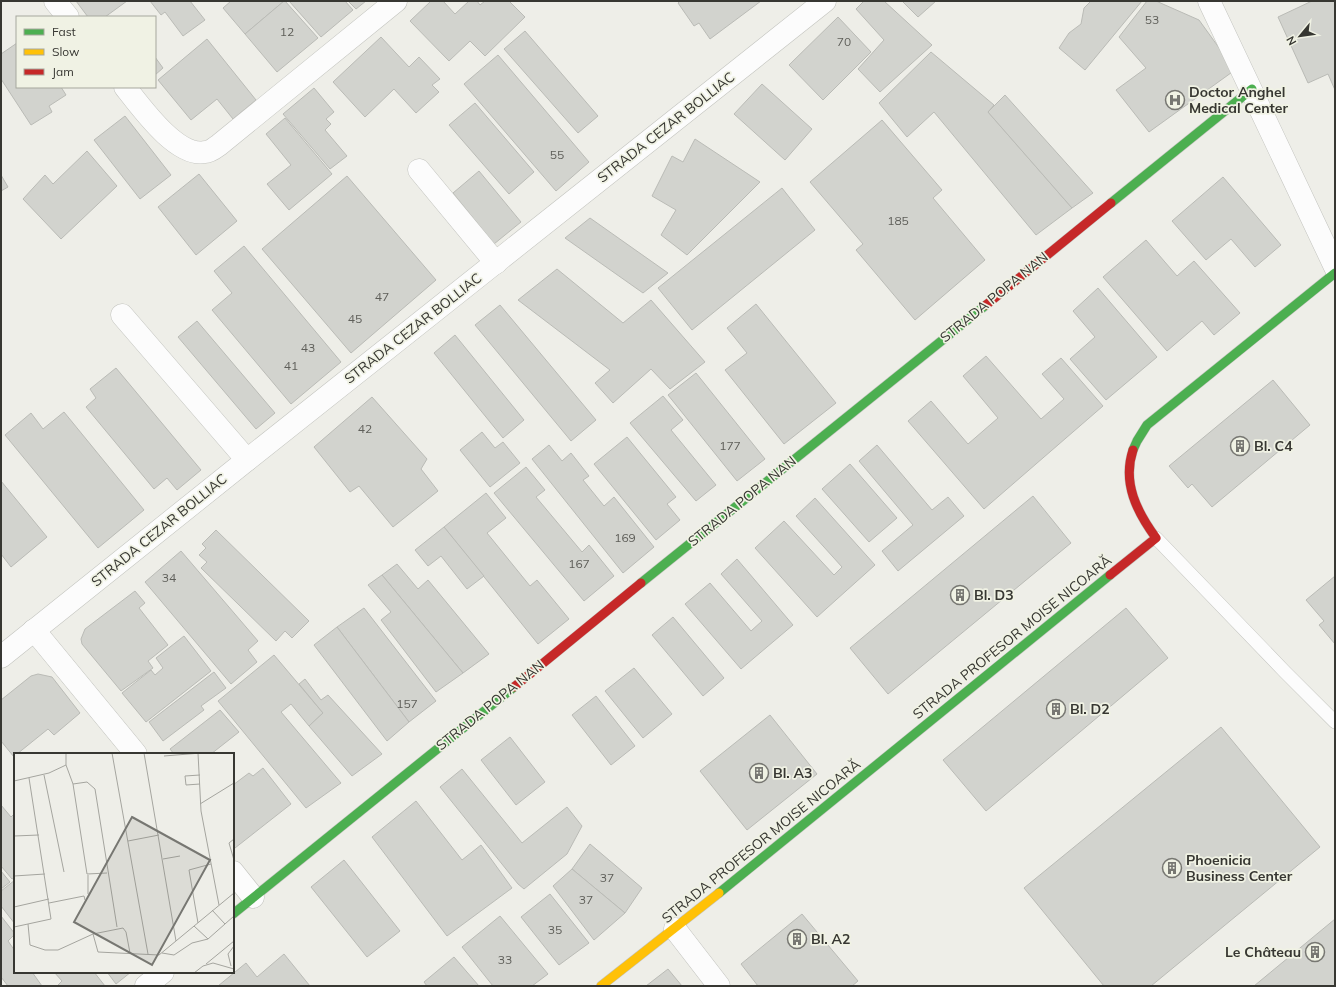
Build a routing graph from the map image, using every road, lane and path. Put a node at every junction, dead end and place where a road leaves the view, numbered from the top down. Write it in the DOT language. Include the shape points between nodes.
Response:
graph roads {
  1 [pos="55,1"];
  2 [pos="396,1"];
  3 [pos="825,1"];
  4 [pos="1209,1"];
  5 [pos="67,16"];
  6 [pos="126,88"];
  7 [pos="1252,89"];
  8 [pos="419,170"];
  9 [pos="496,262"];
  10 [pos="1335,268"];
  11 [pos="1335,273"];
  12 [pos="122,315"];
  13 [pos="247,460"];
  14 [pos="1156,538"];
  15 [pos="34,630"];
  16 [pos="1,657"];
  17 [pos="1335,722"];
  18 [pos="135,753"];
  19 [pos="234,873"];
  20 [pos="254,897"];
  21 [pos="234,913"];
  22 [pos="675,929"];
  23 [pos="162,973"];
  24 [pos="146,986"];
  25 [pos="601,986"];
  26 [pos="719,986"];
  1 -- 5 [label="street"];
  2 -- 6 [label="street" via="219,145 206,152 193,152 165,135"];
  3 -- 9 [label="street, STRADA CEZAR BOLLIAC"];
  4 -- 7 [label="street"];
  7 -- 10 [label="street"];
  7 -- 20 [label="street, STRADA POPA NAN"];
  8 -- 9 [label="street"];
  9 -- 13 [label="street, STRADA CEZAR BOLLIAC"];
  11 -- 14 [label="street" via="1147,425 1134,446 1128,465 1129,484 1142,520"];
  12 -- 13 [label="street"];
  13 -- 15 [label="street, STRADA CEZAR BOLLIAC"];
  14 -- 17 [label="lane"];
  14 -- 22 [label="street, STRADA PROFESOR MOISE NICOARĂ"];
  15 -- 16 [label="street, STRADA CEZAR BOLLIAC"];
  15 -- 18 [label="street"];
  19 -- 20 [label="street"];
  20 -- 21 [label="street, STRADA POPA NAN"];
  22 -- 25 [label="street, STRADA PROFESOR MOISE NICOARĂ"];
  22 -- 26 [label="street"];
  23 -- 24 [label="street"];
}
